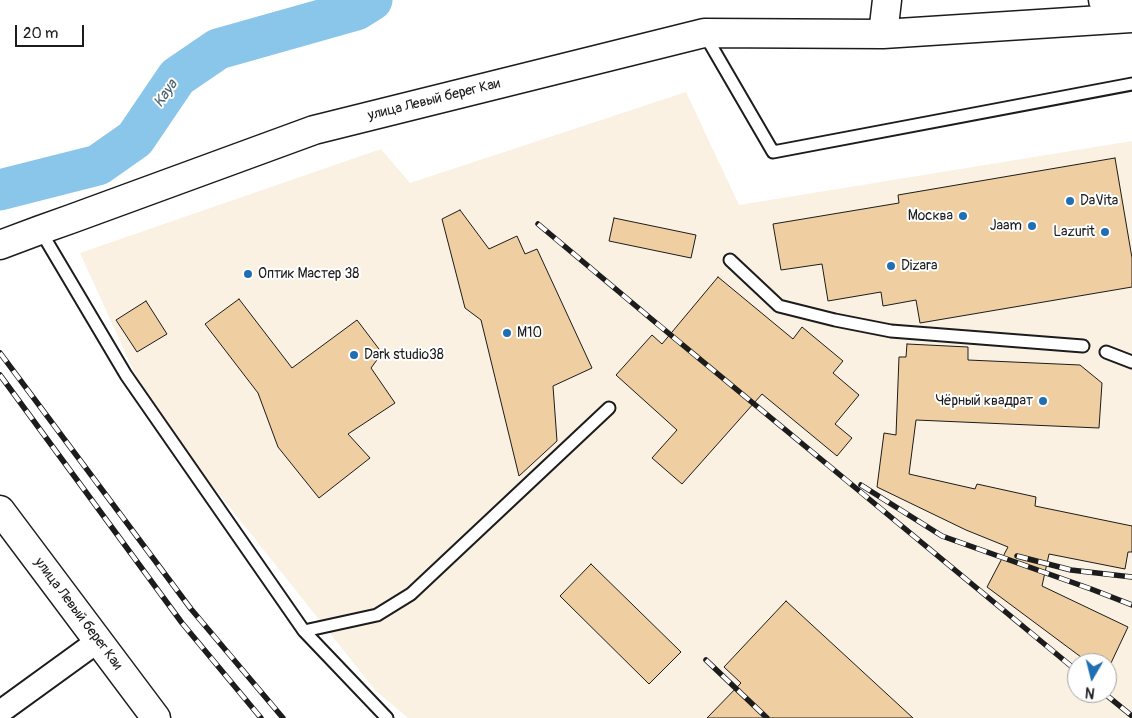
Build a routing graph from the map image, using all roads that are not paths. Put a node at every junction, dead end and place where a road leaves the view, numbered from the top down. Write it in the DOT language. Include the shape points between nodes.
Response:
graph roads {
  1 [pos="887,0"];
  2 [pos="1103,0"];
  3 [pos="1132,4"];
  4 [pos="1132,18"];
  5 [pos="704,33"];
  6 [pos="883,34"];
  7 [pos="1132,84"];
  8 [pos="40,230"];
  9 [pos="0,245"];
  10 [pos="730,260"];
  11 [pos="1083,346"];
  12 [pos="1106,352"];
  13 [pos="1132,362"];
  14 [pos="609,408"];
  15 [pos="0,510"];
  16 [pos="304,631"];
  17 [pos="98,641"];
  18 [pos="0,712"];
  19 [pos="156,718"];
  20 [pos="387,718"];
  1 -- 6 [label="street"];
  2 -- 3 [label="street"];
  4 -- 6 [label="street, улица Левый берег Каи"];
  5 -- 6 [label="street, улица Левый берег Каи"];
  5 -- 7 [label="lane" via="773,152"];
  5 -- 8 [label="street, улица Левый берег Каи" via="314,130"];
  8 -- 9 [label="street, улица Левый берег Каи"];
  8 -- 16 [label="lane" via="126,375"];
  10 -- 11 [label="lane" via="779,306 835,320 891,331"];
  12 -- 13 [label="lane"];
  14 -- 16 [label="lane" via="411,594 377,615"];
  15 -- 17 [label="street, улица Левый берег Каи"];
  16 -- 20 [label="lane"];
  17 -- 18 [label="street"];
  17 -- 19 [label="street, улица Левый берег Каи"];
}
